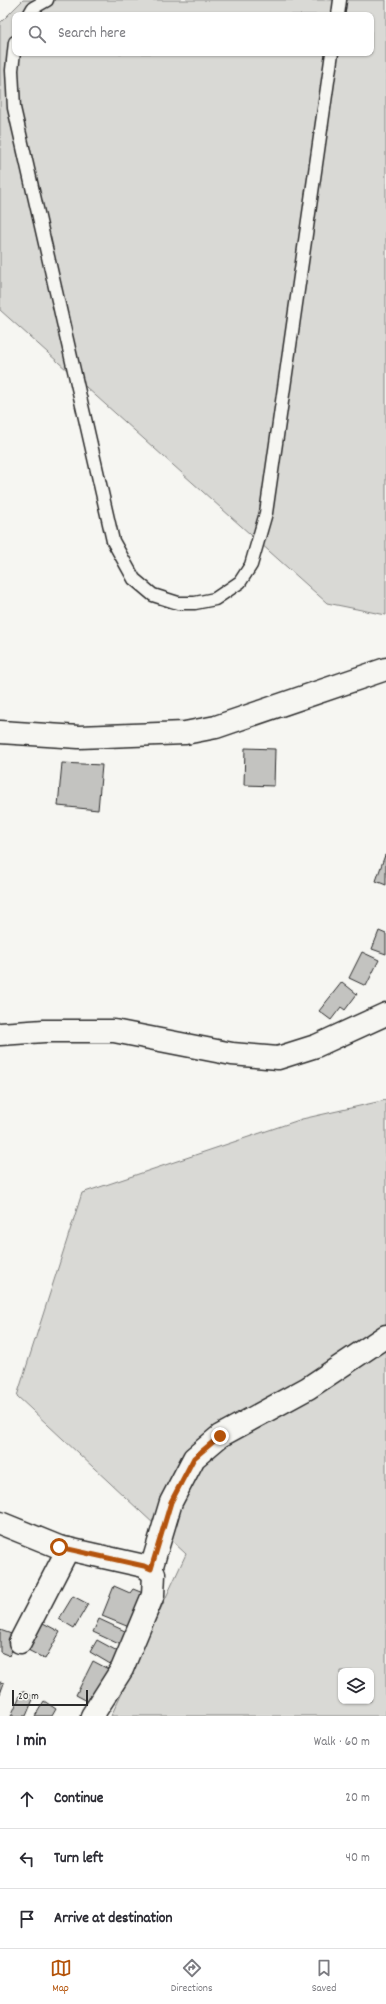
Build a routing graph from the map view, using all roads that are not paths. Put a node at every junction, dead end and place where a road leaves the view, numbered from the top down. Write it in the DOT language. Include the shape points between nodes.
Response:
graph roads {
  1 [pos="47,0"];
  2 [pos="340,0"];
  3 [pos="31,12"];
  4 [pos="338,12"];
  5 [pos="14,56"];
  6 [pos="332,56"];
  7 [pos="384,673"];
  8 [pos="0,732"];
  9 [pos="386,1014"];
  10 [pos="0,1034"];
  11 [pos="386,1336"];
  12 [pos="0,1523"];
  13 [pos="68,1549"];
  14 [pos="151,1569"];
  15 [pos="20,1642"];
  16 [pos="92,1716"];
  1 -- 3 [label="lane"];
  2 -- 4 [label="lane"];
  5 -- 6 [label="lane" via="14,108 113,541 134,578 154,595 178,602 195,603 215,599 240,582 251,565 266,513"];
  7 -- 8 [label="street" via="216,727 185,733 79,737"];
  9 -- 10 [label="street" via="316,1046 278,1058 232,1054 114,1031"];
  11 -- 14 [label="street" via="308,1388 220,1436 194,1458 171,1502"];
  12 -- 13 [label="street"];
  13 -- 14 [label="street"];
  13 -- 15 [label="street"];
  14 -- 16 [label="street" via="154,1574 153,1595 122,1669"];
}
